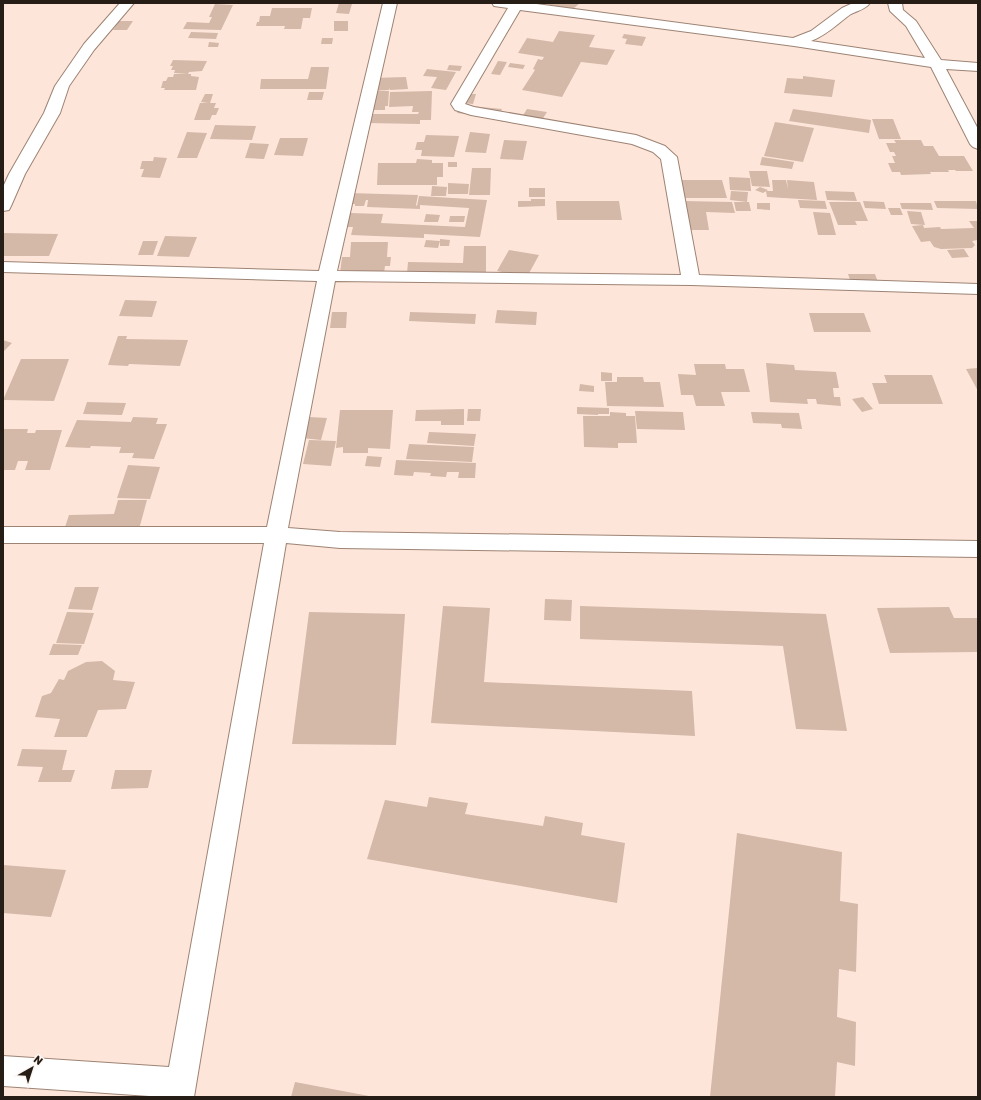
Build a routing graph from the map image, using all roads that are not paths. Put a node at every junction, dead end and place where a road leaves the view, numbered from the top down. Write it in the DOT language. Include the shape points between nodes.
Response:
graph roads {
  1 [pos="127,3"];
  2 [pos="390,3"];
  3 [pos="499,3"];
  4 [pos="863,3"];
  5 [pos="895,3"];
  6 [pos="507,4"];
  7 [pos="794,42"];
  8 [pos="936,64"];
  9 [pos="978,67"];
  10 [pos="978,144"];
  11 [pos="3,206"];
  12 [pos="3,267"];
  13 [pos="327,276"];
  14 [pos="691,280"];
  15 [pos="978,288"];
  16 [pos="276,535"];
  17 [pos="3,536"];
  18 [pos="978,549"];
  19 [pos="3,1071"];
  20 [pos="181,1090"];
  1 -- 11 [label="street" via="89,46 62,86 52,113 17,174"];
  2 -- 13 [label="street"];
  3 -- 6 [label="street"];
  4 -- 7 [label="street" via="847,11 816,34"];
  5 -- 8 [label="street" via="897,11 910,24"];
  6 -- 7 [label="street"];
  6 -- 14 [label="street" via="458,104 471,111 636,140 659,149 669,157"];
  7 -- 8 [label="street"];
  8 -- 9 [label="street"];
  8 -- 10 [label="street"];
  12 -- 13 [label="street"];
  13 -- 14 [label="street"];
  13 -- 16 [label="street"];
  14 -- 15 [label="street"];
  16 -- 17 [label="street"];
  16 -- 18 [label="street" via="340,540"];
  16 -- 20 [label="street"];
  19 -- 20 [label="street"];
}
